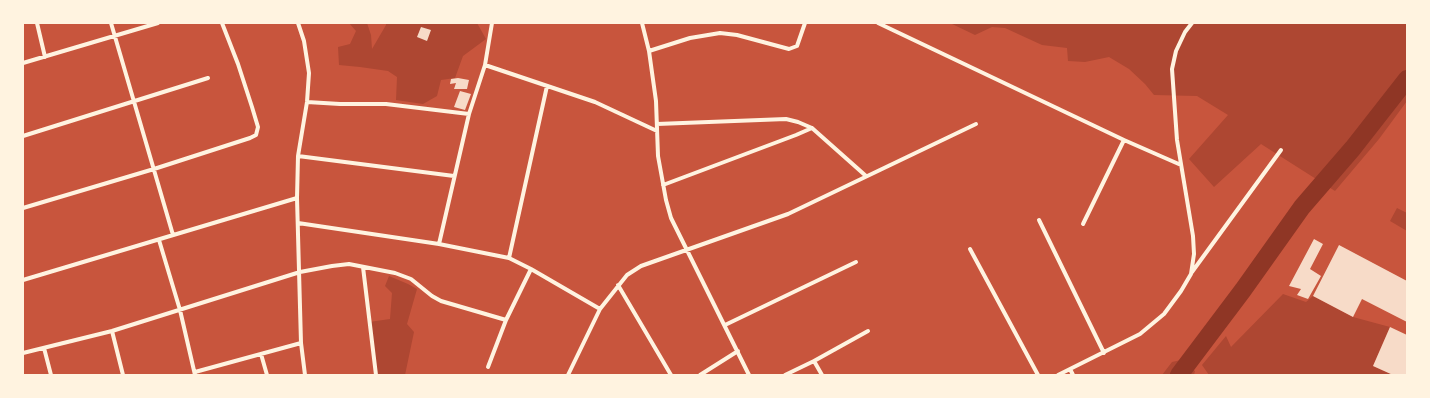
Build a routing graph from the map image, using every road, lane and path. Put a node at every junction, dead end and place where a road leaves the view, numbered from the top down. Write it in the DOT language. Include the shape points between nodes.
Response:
graph roads {
  1 [pos="37,23"];
  2 [pos="112,23"];
  3 [pos="158,23"];
  4 [pos="222,23"];
  5 [pos="298,23"];
  6 [pos="492,23"];
  7 [pos="642,23"];
  8 [pos="805,23"];
  9 [pos="878,23"];
  10 [pos="1192,23"];
  11 [pos="116,36"];
  12 [pos="649,51"];
  13 [pos="45,57"];
  14 [pos="23,63"];
  15 [pos="485,65"];
  16 [pos="208,78"];
  17 [pos="547,86"];
  18 [pos="134,102"];
  19 [pos="307,102"];
  20 [pos="469,114"];
  21 [pos="657,124"];
  22 [pos="976,124"];
  23 [pos="812,128"];
  24 [pos="657,131"];
  25 [pos="23,136"];
  26 [pos="1124,140"];
  27 [pos="1281,150"];
  28 [pos="298,156"];
  29 [pos="1181,165"];
  30 [pos="154,169"];
  31 [pos="454,176"];
  32 [pos="866,176"];
  33 [pos="663,185"];
  34 [pos="297,198"];
  35 [pos="23,208"];
  36 [pos="1039,220"];
  37 [pos="298,223"];
  38 [pos="1083,224"];
  39 [pos="173,235"];
  40 [pos="159,240"];
  41 [pos="439,244"];
  42 [pos="970,249"];
  43 [pos="686,250"];
  44 [pos="509,258"];
  45 [pos="856,262"];
  46 [pos="363,267"];
  47 [pos="531,269"];
  48 [pos="300,272"];
  49 [pos="1190,274"];
  50 [pos="23,280"];
  51 [pos="618,286"];
  52 [pos="600,309"];
  53 [pos="180,310"];
  54 [pos="506,320"];
  55 [pos="725,325"];
  56 [pos="112,331"];
  57 [pos="868,331"];
  58 [pos="301,343"];
  59 [pos="44,348"];
  60 [pos="738,351"];
  61 [pos="1104,353"];
  62 [pos="23,354"];
  63 [pos="261,354"];
  64 [pos="814,361"];
  65 [pos="488,367"];
  66 [pos="1070,369"];
  67 [pos="195,374"];
  68 [pos="51,375"];
  69 [pos="123,375"];
  70 [pos="267,375"];
  71 [pos="305,375"];
  72 [pos="376,375"];
  73 [pos="568,375"];
  74 [pos="671,375"];
  75 [pos="700,375"];
  76 [pos="749,375"];
  77 [pos="784,375"];
  78 [pos="822,375"];
  79 [pos="1038,375"];
  80 [pos="1058,375"];
  81 [pos="1073,375"];
  1 -- 13 [label="street"];
  2 -- 11 [label="street"];
  3 -- 11 [label="street"];
  4 -- 30 [label="street" via="258,127 256,135"];
  5 -- 19 [label="street" via="309,73"];
  6 -- 15 [label="street"];
  7 -- 12 [label="street"];
  8 -- 12 [label="street" via="797,46 790,49 720,33 690,38"];
  9 -- 26 [label="street"];
  10 -- 29 [label="street" via="1176,51 1172,69"];
  11 -- 13 [label="street"];
  11 -- 18 [label="street"];
  12 -- 21 [label="street"];
  13 -- 14 [label="street"];
  15 -- 17 [label="street"];
  15 -- 20 [label="street"];
  16 -- 18 [label="street"];
  17 -- 24 [label="street" via="595,102"];
  17 -- 44 [label="street"];
  18 -- 25 [label="street"];
  18 -- 30 [label="street"];
  19 -- 20 [label="street" via="386,104"];
  19 -- 28 [label="street"];
  20 -- 31 [label="street"];
  21 -- 23 [label="street" via="786,119"];
  21 -- 24 [label="street"];
  22 -- 32 [label="street"];
  23 -- 32 [label="street"];
  23 -- 33 [label="street"];
  24 -- 33 [label="street"];
  26 -- 29 [label="street"];
  26 -- 38 [label="street"];
  27 -- 49 [label="street"];
  28 -- 31 [label="street"];
  28 -- 34 [label="street"];
  29 -- 49 [label="street" via="1193,236 1194,254"];
  30 -- 35 [label="street"];
  30 -- 39 [label="street"];
  31 -- 41 [label="street"];
  32 -- 43 [label="street" via="788,214"];
  33 -- 43 [label="street" via="671,218"];
  34 -- 37 [label="street"];
  34 -- 39 [label="street"];
  36 -- 61 [label="street"];
  37 -- 41 [label="street"];
  37 -- 48 [label="street"];
  39 -- 40 [label="street"];
  40 -- 50 [label="street"];
  40 -- 53 [label="street"];
  41 -- 44 [label="street"];
  42 -- 79 [label="street"];
  43 -- 51 [label="street" via="641,266 627,275"];
  43 -- 55 [label="street"];
  44 -- 47 [label="street"];
  45 -- 55 [label="street"];
  46 -- 48 [label="street" via="349,264"];
  46 -- 54 [label="street" via="395,273 411,279 441,301"];
  46 -- 72 [label="street"];
  47 -- 52 [label="street"];
  47 -- 54 [label="street"];
  48 -- 53 [label="street"];
  48 -- 58 [label="street"];
  49 -- 61 [label="street" via="1164,314 1140,334"];
  51 -- 52 [label="street"];
  51 -- 74 [label="street"];
  52 -- 73 [label="street"];
  53 -- 56 [label="street"];
  53 -- 67 [label="street"];
  54 -- 65 [label="street"];
  55 -- 60 [label="street"];
  56 -- 59 [label="street"];
  56 -- 69 [label="street"];
  57 -- 64 [label="street"];
  58 -- 63 [label="street"];
  58 -- 71 [label="street"];
  59 -- 62 [label="street"];
  59 -- 68 [label="street"];
  60 -- 75 [label="street"];
  60 -- 76 [label="street"];
  61 -- 66 [label="street"];
  63 -- 67 [label="street"];
  63 -- 70 [label="street"];
  64 -- 77 [label="street"];
  64 -- 78 [label="street"];
  66 -- 80 [label="street"];
  66 -- 81 [label="street"];
}
